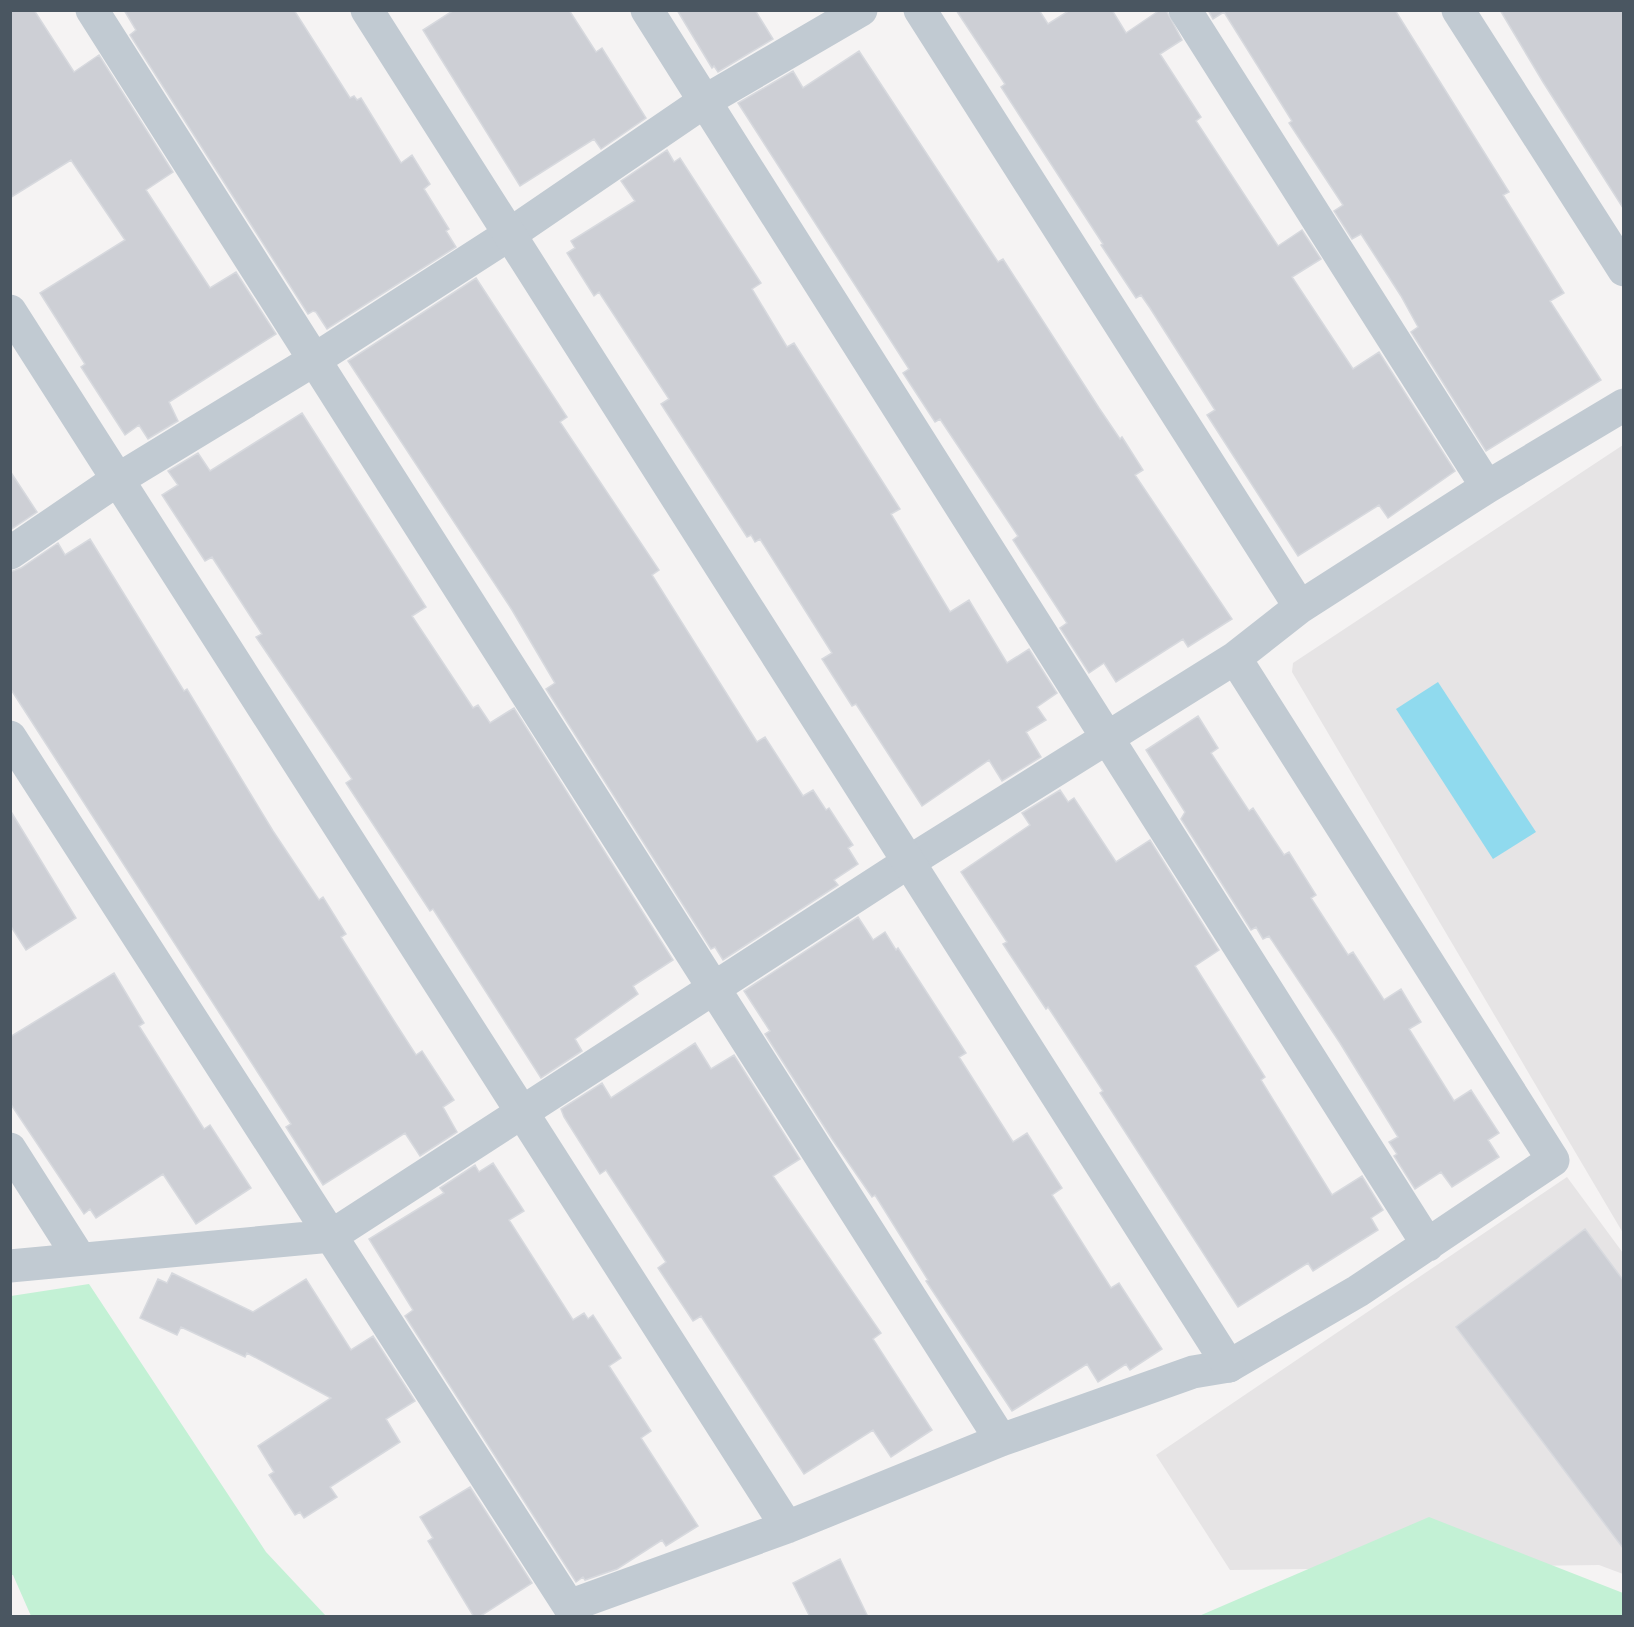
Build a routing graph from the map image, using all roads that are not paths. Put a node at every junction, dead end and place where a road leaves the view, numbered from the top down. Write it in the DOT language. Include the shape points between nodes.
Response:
graph roads {
  1 [pos="92,10"];
  2 [pos="367,10"];
  3 [pos="647,10"];
  4 [pos="861,10"];
  5 [pos="920,10"];
  6 [pos="1185,10"];
  7 [pos="1458,10"];
  8 [pos="705,101"];
  9 [pos="510,234"];
  10 [pos="1623,270"];
  11 [pos="10,311"];
  12 [pos="314,360"];
  13 [pos="1623,405"];
  14 [pos="117,480"];
  15 [pos="1487,487"];
  16 [pos="10,553"];
  17 [pos="1300,607"];
  18 [pos="1235,658"];
  19 [pos="10,737"];
  20 [pos="1109,738"];
  21 [pos="907,863"];
  22 [pos="713,987"];
  23 [pos="522,1111"];
  24 [pos="10,1149"];
  25 [pos="331,1236"];
  26 [pos="1428,1245"];
  27 [pos="80,1259"];
  28 [pos="10,1266"];
  29 [pos="1229,1366"];
  30 [pos="1001,1440"];
  31 [pos="787,1527"];
  1 -- 12 [label="street"];
  2 -- 9 [label="street"];
  3 -- 8 [label="street"];
  4 -- 8 [label="street"];
  5 -- 17 [label="street"];
  6 -- 15 [label="street"];
  7 -- 10 [label="street"];
  8 -- 9 [label="street"];
  8 -- 20 [label="street"];
  9 -- 12 [label="street"];
  9 -- 21 [label="street"];
  11 -- 14 [label="street"];
  12 -- 14 [label="street"];
  12 -- 22 [label="street"];
  13 -- 15 [label="street"];
  14 -- 16 [label="street"];
  14 -- 23 [label="street"];
  15 -- 17 [label="street"];
  17 -- 18 [label="street"];
  18 -- 20 [label="street"];
  18 -- 26 [label="street" via="1553,1160"];
  19 -- 25 [label="street"];
  20 -- 21 [label="street"];
  20 -- 26 [label="street"];
  21 -- 22 [label="street"];
  21 -- 29 [label="street"];
  22 -- 23 [label="street"];
  22 -- 30 [label="street"];
  23 -- 25 [label="street"];
  23 -- 31 [label="street"];
  24 -- 27 [label="street"];
  25 -- 27 [label="street"];
  25 -- 31 [label="street" via="569,1606"];
  26 -- 29 [label="street"];
  27 -- 28 [label="street"];
  29 -- 30 [label="street" via="1193,1372"];
  30 -- 31 [label="street"];
}
